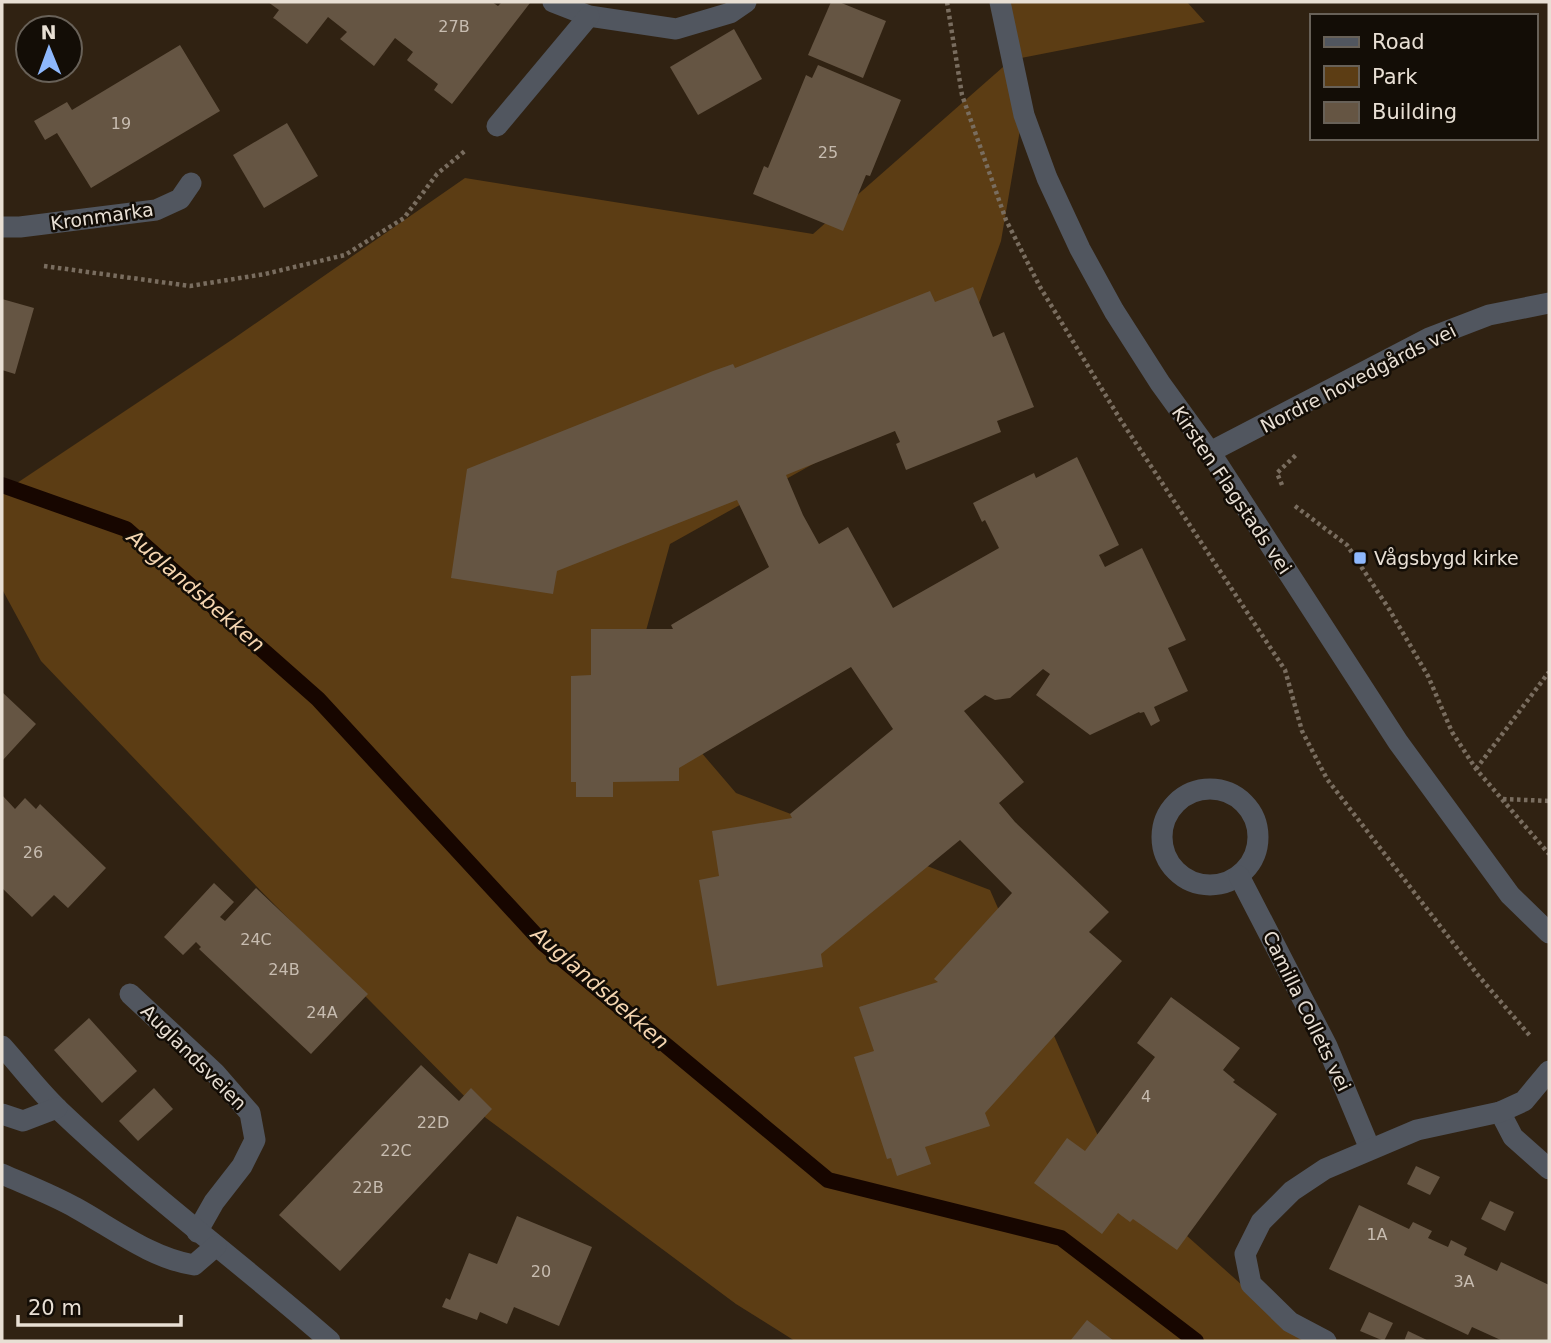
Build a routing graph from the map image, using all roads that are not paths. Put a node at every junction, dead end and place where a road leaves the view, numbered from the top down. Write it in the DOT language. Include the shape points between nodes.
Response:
graph roads {
  1 [pos="553,2"];
  2 [pos="746,2"];
  3 [pos="1000,2"];
  4 [pos="589,16"];
  5 [pos="497,126"];
  6 [pos="191,183"];
  7 [pos="2,227"];
  8 [pos="1549,303"];
  9 [pos="1210,452"];
  10 [pos="1239,876"];
  11 [pos="1549,933"];
  12 [pos="130,994"];
  13 [pos="2,1046"];
  14 [pos="1549,1072"];
  15 [pos="57,1108"];
  16 [pos="1500,1112"];
  17 [pos="2,1114"];
  18 [pos="1370,1149"];
  19 [pos="1549,1169"];
  20 [pos="2,1174"];
  21 [pos="197,1232"];
  22 [pos="216,1246"];
  23 [pos="330,1341"];
  24 [pos="1326,1341"];
  1 -- 4 [label="street"];
  2 -- 4 [label="street" via="730,13 676,29"];
  3 -- 9 [label="street, Kirsten Flagstads vei" via="1024,115 1046,178 1114,311"];
  4 -- 5 [label="street"];
  6 -- 7 [label="street, Kronmarka" via="180,199 156,210"];
  8 -- 9 [label="street, Nordre hovedgårds vei" via="1489,315 1429,338"];
  9 -- 11 [label="street, Kirsten Flagstads vei" via="1398,742 1510,895"];
  10 -- 10 [label="street" via="1258,848 1253,814 1236,796 1220,789 1190,792 1179,799 1161,831 1170,866 1199,884 1217,886"];
  10 -- 18 [label="street, Camilla Collets vei" via="1328,1046"];
  12 -- 21 [label="street, Auglandsveien" via="215,1073 250,1113 255,1140"];
  13 -- 15 [label="street"];
  14 -- 16 [label="street" via="1524,1101"];
  15 -- 17 [label="street" via="23,1121"];
  15 -- 21 [label="street"];
  16 -- 18 [label="street" via="1417,1130"];
  16 -- 19 [label="street" via="1513,1137"];
  18 -- 24 [label="street" via="1325,1169 1292,1191 1261,1222 1245,1254 1251,1284 1290,1322"];
  20 -- 22 [label="street" via="73,1206 174,1262 194,1265"];
  21 -- 22 [label="street"];
  22 -- 23 [label="street"];
}
